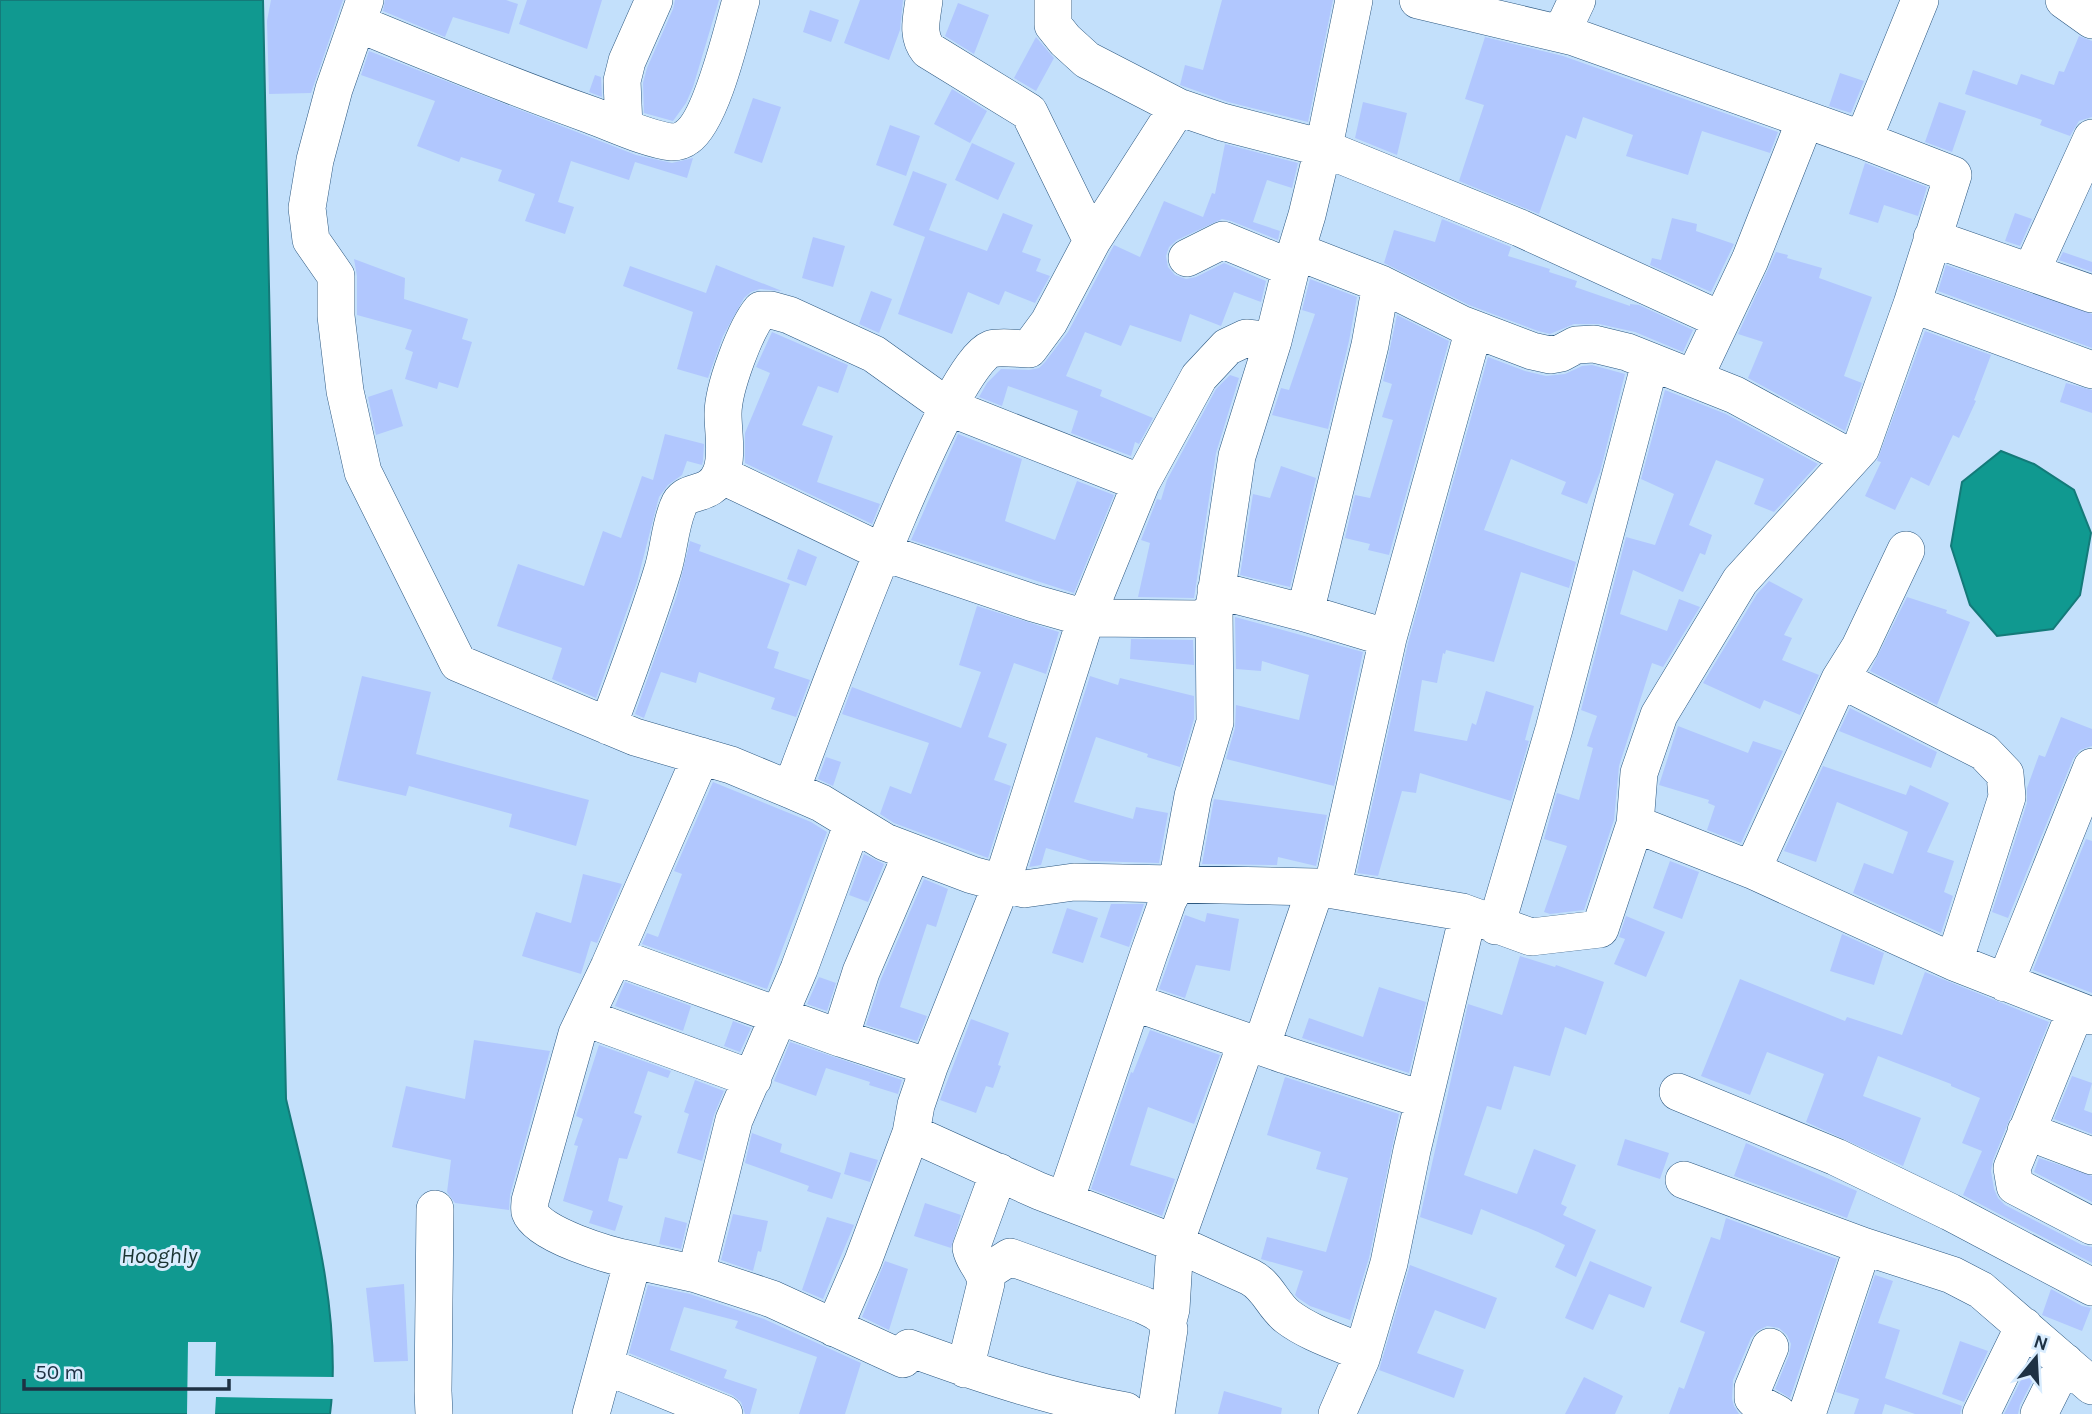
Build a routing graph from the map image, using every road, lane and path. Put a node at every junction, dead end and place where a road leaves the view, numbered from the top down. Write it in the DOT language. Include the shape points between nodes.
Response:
graph roads {
  1 [pos="654,0"];
  2 [pos="741,0"];
  3 [pos="924,0"];
  4 [pos="1053,0"];
  5 [pos="1354,0"];
  6 [pos="1577,0"];
  7 [pos="1920,0"];
  8 [pos="2064,0"];
  9 [pos="1440,3"];
  10 [pos="361,11"];
  11 [pos="2092,20"];
  12 [pos="1561,34"];
  13 [pos="1178,107"];
  14 [pos="1805,121"];
  15 [pos="624,127"];
  16 [pos="1863,140"];
  17 [pos="2091,144"];
  18 [pos="1323,148"];
  19 [pos="1932,237"];
  20 [pos="1092,241"];
  21 [pos="1187,258"];
  22 [pos="1294,260"];
  23 [pos="2031,272"];
  24 [pos="1381,284"];
  25 [pos="2092,294"];
  26 [pos="1912,304"];
  27 [pos="1721,320"];
  28 [pos="1474,329"];
  29 [pos="1273,341"];
  30 [pos="1650,363"];
  31 [pos="2092,370"];
  32 [pos="1694,378"];
  33 [pos="948,407"];
  34 [pos="1852,458"];
  35 [pos="721,475"];
  36 [pos="1142,483"];
  37 [pos="1906,550"];
  38 [pos="882,552"];
  39 [pos="1215,599"];
  40 [pos="1305,613"];
  41 [pos="1086,618"];
  42 [pos="1388,638"];
  43 [pos="1840,679"];
  44 [pos="608,726"];
  45 [pos="701,756"];
  46 [pos="2092,767"];
  47 [pos="792,790"];
  48 [pos="853,823"];
  49 [pos="1635,824"];
  50 [pos="912,853"];
  51 [pos="1752,870"];
  52 [pos="1002,883"];
  53 [pos="1177,883"];
  54 [pos="1324,888"];
  55 [pos="1482,920"];
  56 [pos="614,956"];
  57 [pos="1954,962"];
  58 [pos="2006,983"];
  59 [pos="1133,1002"];
  60 [pos="2084,1013"];
  61 [pos="780,1015"];
  62 [pos="586,1018"];
  63 [pos="840,1038"];
  64 [pos="1254,1044"];
  65 [pos="929,1067"];
  66 [pos="753,1079"];
  67 [pos="1678,1092"];
  68 [pos="1424,1100"];
  69 [pos="2026,1131"];
  70 [pos="911,1133"];
  71 [pos="2092,1156"];
  72 [pos="999,1172"];
  73 [pos="1684,1180"];
  74 [pos="1065,1201"];
  75 [pos="435,1209"];
  76 [pos="2092,1226"];
  77 [pos="1175,1243"];
  78 [pos="1863,1247"];
  79 [pos="633,1260"];
  80 [pos="985,1273"];
  81 [pos="696,1275"];
  82 [pos="2092,1287"];
  83 [pos="1168,1321"];
  84 [pos="2024,1326"];
  85 [pos="834,1328"];
  86 [pos="1770,1347"];
  87 [pos="1363,1353"];
  88 [pos="606,1366"];
  89 [pos="965,1368"];
  90 [pos="2079,1374"];
  91 [pos="1141,1412"];
  92 [pos="434,1414"];
  93 [pos="591,1414"];
  94 [pos="724,1414"];
  95 [pos="1337,1414"];
  96 [pos="1778,1414"];
  97 [pos="1807,1414"];
  98 [pos="1981,1414"];
  99 [pos="2039,1414"];
  1 -- 15 [label="street" via="622,82"];
  2 -- 15 [label="street" via="715,88 690,135 670,142"];
  3 -- 20 [label="street" via="922,42 1029,112"];
  4 -- 13 [label="street" via="1053,25 1087,60"];
  5 -- 18 [label="street"];
  6 -- 12 [label="street"];
  7 -- 16 [label="street"];
  8 -- 11 [label="street"];
  9 -- 12 [label="street"];
  10 -- 15 [label="street" via="519,90"];
  10 -- 44 [label="street" via="334,89 307,208 311,240 336,276 345,391 363,472 458,663"];
  12 -- 14 [label="street"];
  13 -- 18 [label="street"];
  13 -- 20 [label="street"];
  14 -- 16 [label="street"];
  14 -- 27 [label="street"];
  16 -- 19 [label="street" via="1953,175"];
  17 -- 23 [label="street"];
  18 -- 22 [label="street"];
  18 -- 27 [label="street" via="1520,228"];
  19 -- 23 [label="street"];
  19 -- 26 [label="street"];
  20 -- 33 [label="street" via="1049,322 1029,349 992,349 974,364"];
  21 -- 22 [label="street" via="1223,240"];
  22 -- 24 [label="street"];
  22 -- 29 [label="street"];
  23 -- 25 [label="street"];
  24 -- 28 [label="street"];
  24 -- 40 [label="street"];
  26 -- 31 [label="street"];
  26 -- 34 [label="street" via="1861,448"];
  27 -- 32 [label="street"];
  28 -- 30 [label="street" via="1550,355 1594,344"];
  28 -- 42 [label="street"];
  29 -- 36 [label="street" via="1246,338 1227,347 1199,377"];
  29 -- 39 [label="street" via="1237,456"];
  30 -- 32 [label="street"];
  30 -- 55 [label="street" via="1554,729"];
  32 -- 34 [label="street"];
  33 -- 35 [label="street" via="874,354 789,315 761,310 748,331 725,395"];
  33 -- 36 [label="street"];
  33 -- 38 [label="street"];
  34 -- 49 [label="street" via="1740,581 1659,715 1639,773"];
  35 -- 38 [label="street"];
  35 -- 44 [label="street" via="707,491 687,495 678,506 663,569"];
  36 -- 41 [label="street"];
  37 -- 43 [label="street"];
  38 -- 41 [label="street"];
  38 -- 47 [label="street"];
  39 -- 40 [label="street"];
  39 -- 41 [label="street" via="1203,619"];
  39 -- 53 [label="street" via="1215,722 1193,796"];
  40 -- 42 [label="street"];
  41 -- 52 [label="street"];
  42 -- 54 [label="street"];
  43 -- 51 [label="street"];
  43 -- 57 [label="street" via="1984,752 2005,774 2007,797"];
  44 -- 45 [label="street"];
  45 -- 47 [label="street"];
  45 -- 56 [label="street"];
  46 -- 58 [label="street"];
  47 -- 48 [label="street"];
  48 -- 50 [label="street"];
  48 -- 61 [label="street"];
  49 -- 51 [label="street"];
  49 -- 55 [label="street" via="1600,929 1531,937"];
  50 -- 52 [label="street"];
  50 -- 63 [label="street" via="861,972"];
  51 -- 57 [label="street"];
  52 -- 53 [label="street" via="1024,889 1074,882"];
  52 -- 65 [label="street"];
  53 -- 54 [label="street"];
  53 -- 59 [label="street"];
  54 -- 55 [label="street"];
  54 -- 64 [label="street"];
  55 -- 68 [label="street"];
  56 -- 61 [label="street"];
  56 -- 62 [label="street"];
  57 -- 58 [label="street"];
  58 -- 60 [label="street"];
  59 -- 64 [label="street"];
  59 -- 74 [label="street"];
  60 -- 69 [label="street"];
  61 -- 63 [label="street"];
  61 -- 66 [label="street"];
  62 -- 66 [label="street"];
  62 -- 79 [label="street" via="577,1034 530,1213 550,1231"];
  63 -- 65 [label="street"];
  64 -- 68 [label="street"];
  64 -- 77 [label="street"];
  65 -- 70 [label="street"];
  66 -- 81 [label="street" via="734,1120"];
  67 -- 82 [label="street" via="1836,1157"];
  68 -- 87 [label="street" via="1389,1263"];
  69 -- 71 [label="street"];
  69 -- 76 [label="street" via="2012,1168 2015,1186"];
  70 -- 72 [label="street"];
  70 -- 85 [label="street"];
  72 -- 74 [label="street"];
  72 -- 80 [label="street" via="971,1248"];
  73 -- 78 [label="street"];
  74 -- 77 [label="street"];
  75 -- 92 [label="street"];
  77 -- 83 [label="street"];
  77 -- 87 [label="street" via="1259,1282 1285,1316"];
  78 -- 84 [label="street" via="1952,1275 1981,1290"];
  78 -- 97 [label="street"];
  79 -- 81 [label="street"];
  79 -- 88 [label="street"];
  80 -- 83 [label="street" via="1010,1257 1143,1305"];
  80 -- 89 [label="street"];
  81 -- 85 [label="street" via="772,1299"];
  83 -- 91 [label="street"];
  84 -- 90 [label="street"];
  84 -- 98 [label="street"];
  85 -- 89 [label="street"];
  86 -- 96 [label="street" via="1753,1398"];
  87 -- 95 [label="street"];
  88 -- 93 [label="street"];
  88 -- 94 [label="street"];
  89 -- 91 [label="street" via="1079,1403"];
  90 -- 99 [label="street"];
}
